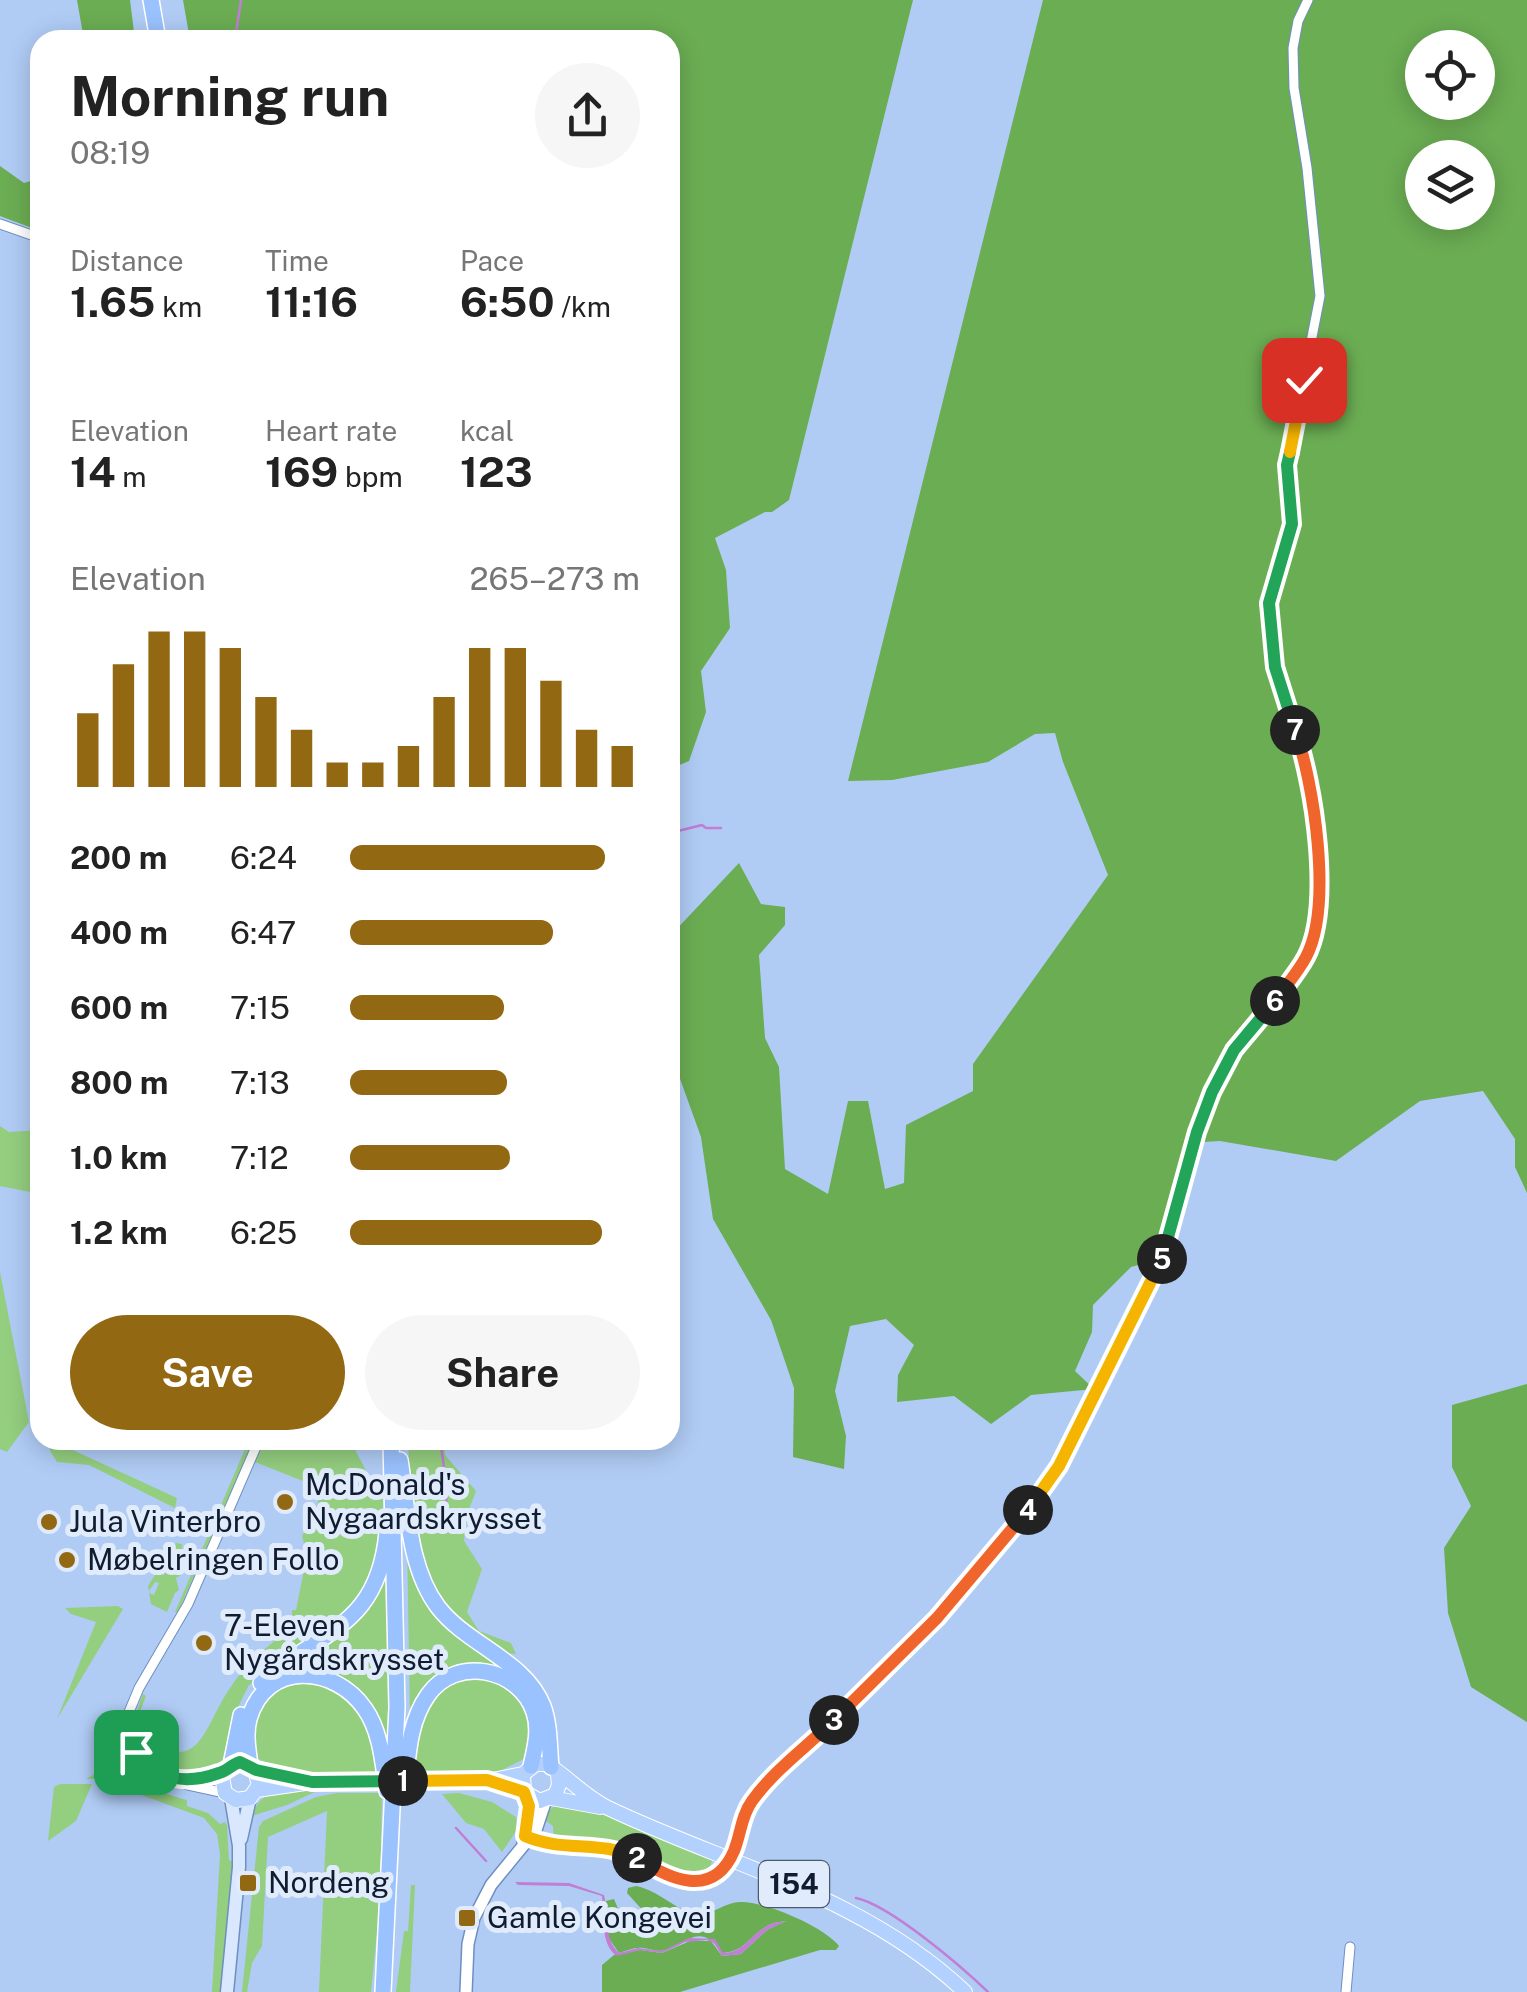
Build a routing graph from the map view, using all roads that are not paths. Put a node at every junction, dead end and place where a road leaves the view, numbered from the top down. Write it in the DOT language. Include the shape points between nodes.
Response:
graph roads {
  1 [pos="155,0"];
  2 [pos="1308,0"];
  3 [pos="160,30"];
  4 [pos="0,224"];
  5 [pos="30,234"];
  6 [pos="254,1450"];
  7 [pos="395,1450"];
  8 [pos="396,1450"];
  9 [pos="397,1450"];
  10 [pos="392,1473"];
  11 [pos="253,1768"];
  12 [pos="227,1769"];
  13 [pos="527,1770"];
  14 [pos="555,1771"];
  15 [pos="173,1780"];
  16 [pos="487,1780"];
  17 [pos="312,1782"];
  18 [pos="254,1794"];
  19 [pos="526,1794"];
  20 [pos="228,1796"];
  21 [pos="548,1799"];
  22 [pos="606,1807"];
  23 [pos="401,1811"];
  24 [pos="526,1839"];
  25 [pos="239,1846"];
  26 [pos="389,1895"];
  27 [pos="1350,1947"];
  28 [pos="227,1992"];
  29 [pos="387,1992"];
  30 [pos="466,1992"];
  31 [pos="964,1992"];
  32 [pos="1346,1992"];
  1 -- 3 [label="highway"];
  2 -- 24 [label="street, bridge" via="1293,48 1294,88 1320,296 1287,465 1292,524 1269,603 1275,667 1306,757 1316,813 1318,904 1308,954 1234,1050 1212,1092 1165,1253 1059,1466 937,1618 766,1783 750,1804 729,1860 706,1878 676,1880 603,1845 563,1847"];
  4 -- 5 [label="street"];
  6 -- 15 [label="street" via="188,1604 130,1712 136,1752 148,1768"];
  7 -- 10 [label="highway"];
  8 -- 23 [label="highway" via="404,1636"];
  9 -- 14 [label="highway" via="426,1588 452,1623 536,1692"];
  10 -- 12 [label="highway" via="386,1544 372,1590 346,1624 255,1688"];
  10 -- 26 [label="highway" via="397,1708"];
  11 -- 12 [label="main road, 154" via="240,1762"];
  11 -- 17 [label="main road, 154"];
  11 -- 18 [label="main road" via="259,1780"];
  11 -- 26 [label="highway" via="250,1718 276,1683 310,1674 354,1696 368,1712 383,1760"];
  12 -- 15 [label="street"];
  12 -- 20 [label="main road" via="221,1783"];
  13 -- 14 [label="main road, 154" via="541,1763"];
  13 -- 16 [label="main road, 154"];
  13 -- 19 [label="main road"];
  13 -- 23 [label="highway" via="537,1735 526,1695 486,1671 455,1674 431,1691 417,1714"];
  14 -- 21 [label="main road" via="558,1790"];
  14 -- 22 [label="main road, 154"];
  15 -- 20 [label="street"];
  16 -- 17 [label="main road, 154, bridge"];
  16 -- 19 [label="main road, 154"];
  17 -- 18 [label="main road, 154"];
  18 -- 20 [label="main road, 154" via="240,1801"];
  18 -- 25 [label="main road"];
  19 -- 21 [label="main road, 154"];
  19 -- 24 [label="street"];
  20 -- 25 [label="main road"];
  21 -- 22 [label="main road, 154"];
  21 -- 24 [label="street"];
  22 -- 31 [label="main road, 154" via="845,1908 909,1946"];
  23 -- 29 [label="highway"];
  24 -- 30 [label="street" via="474,1918"];
  25 -- 28 [label="main road"];
  26 -- 29 [label="highway"];
  27 -- 32 [label="street"];
}
